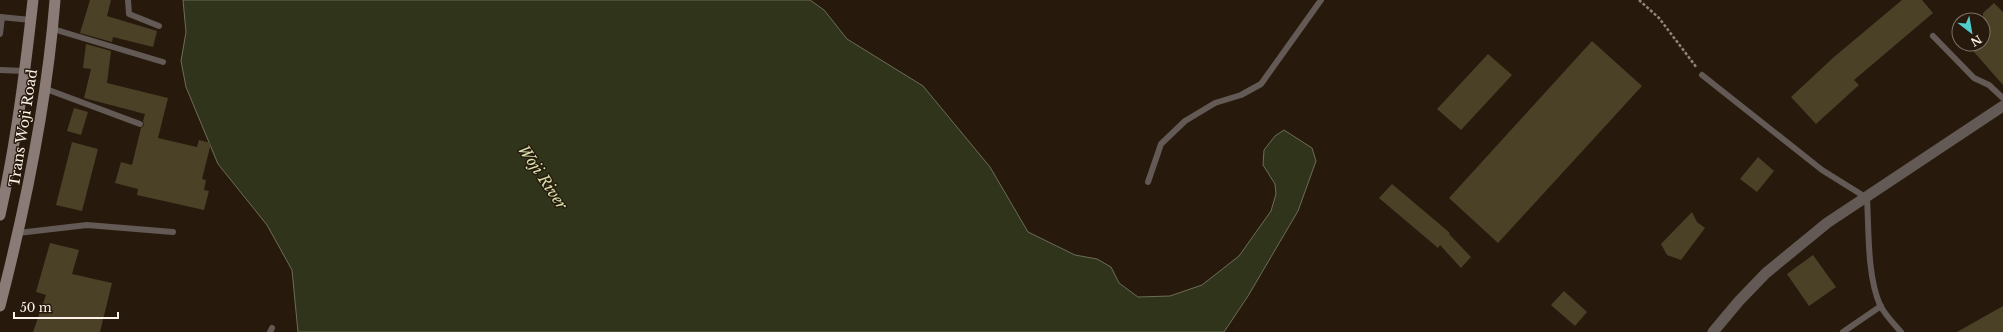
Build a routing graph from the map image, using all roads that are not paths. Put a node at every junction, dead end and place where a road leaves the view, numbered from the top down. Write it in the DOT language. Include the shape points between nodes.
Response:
graph roads {
  1 [pos="33,0"];
  2 [pos="55,0"];
  3 [pos="128,0"];
  4 [pos="1321,0"];
  5 [pos="1,17"];
  6 [pos="31,20"];
  7 [pos="159,26"];
  8 [pos="53,29"];
  9 [pos="0,34"];
  10 [pos="1933,36"];
  11 [pos="163,62"];
  12 [pos="0,70"];
  13 [pos="25,71"];
  14 [pos="1702,75"];
  15 [pos="46,89"];
  16 [pos="2003,98"];
  17 [pos="2003,106"];
  18 [pos="140,124"];
  19 [pos="1148,182"];
  20 [pos="1867,198"];
  21 [pos="0,215"];
  22 [pos="173,232"];
  23 [pos="18,233"];
  24 [pos="0,306"];
  25 [pos="1881,306"];
  26 [pos="1713,332"];
  27 [pos="1843,332"];
  28 [pos="1901,332"];
  1 -- 6 [label="main road, Trans Woji Road"];
  2 -- 8 [label="main road, Trans Woji Road"];
  3 -- 7 [label="lane" via="129,14"];
  4 -- 19 [label="lane" via="1261,84 1241,95 1215,102 1185,121 1161,144"];
  5 -- 6 [label="lane"];
  5 -- 9 [label="lane"];
  6 -- 13 [label="main road, Trans Woji Road"];
  8 -- 11 [label="lane"];
  8 -- 15 [label="main road, Trans Woji Road"];
  10 -- 16 [label="lane" via="1974,78 1989,85"];
  12 -- 13 [label="lane"];
  13 -- 21 [label="main road, Trans Woji Road"];
  14 -- 20 [label="lane" via="1822,170"];
  15 -- 18 [label="lane"];
  15 -- 23 [label="main road, Trans Woji Road" via="31,177"];
  17 -- 20 [label="street"];
  20 -- 25 [label="lane" via="1871,265"];
  20 -- 26 [label="street" via="1827,223 1766,273"];
  22 -- 23 [label="lane" via="87,225"];
  23 -- 24 [label="main road, Trans Woji Road"];
  25 -- 27 [label="lane"];
  25 -- 28 [label="lane"];
}
